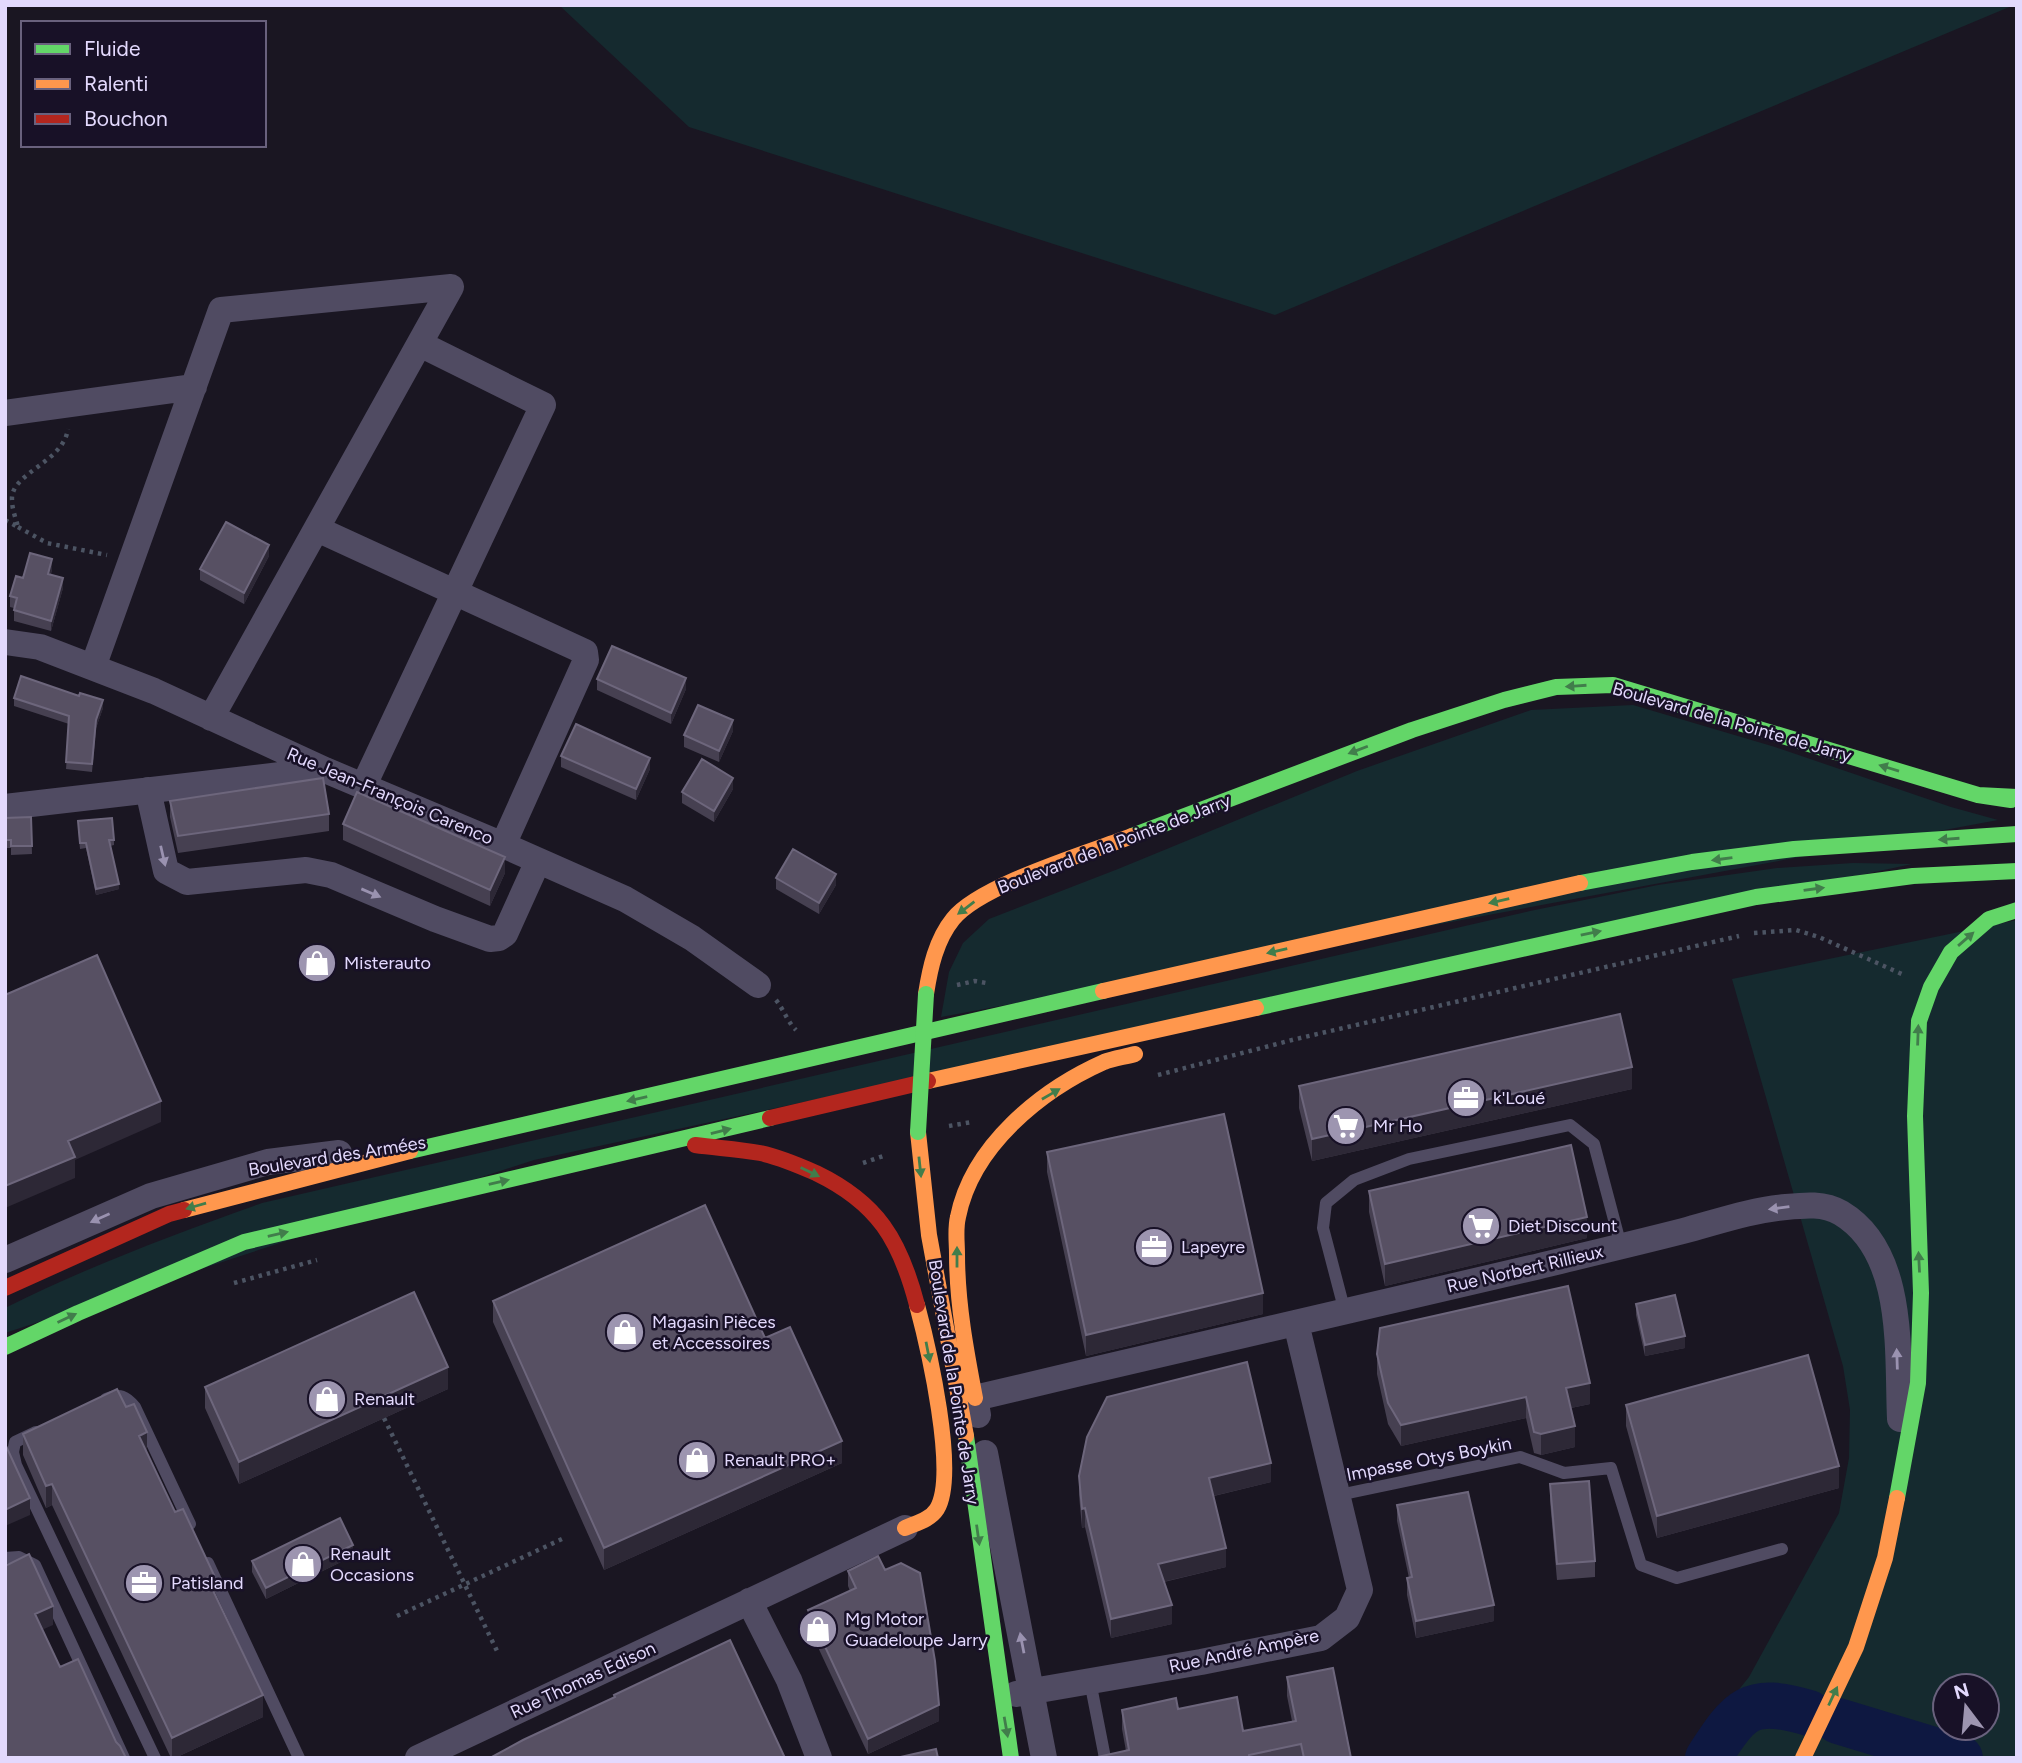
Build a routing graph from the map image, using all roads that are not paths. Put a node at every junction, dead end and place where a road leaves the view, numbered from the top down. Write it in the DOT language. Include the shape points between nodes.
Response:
graph roads {
  1 [pos="420,344"];
  2 [pos="194,387"];
  3 [pos="5,413"];
  4 [pos="317,529"];
  5 [pos="456,592"];
  6 [pos="5,642"];
  7 [pos="93,667"];
  8 [pos="211,718"];
  9 [pos="325,770"];
  10 [pos="363,786"];
  11 [pos="148,790"];
  12 [pos="2017,799"];
  13 [pos="5,807"];
  14 [pos="2017,835"];
  15 [pos="503,845"];
  16 [pos="538,861"];
  17 [pos="2017,871"];
  18 [pos="2017,910"];
  19 [pos="1452,962"];
  20 [pos="758,985"];
  21 [pos="1271,1021"];
  22 [pos="1157,1049"];
  23 [pos="476,1135"];
  24 [pos="673,1143"];
  25 [pos="1621,1246"];
  26 [pos="5,1260"];
  27 [pos="5,1288"];
  28 [pos="1345,1311"];
  29 [pos="1296,1323"];
  30 [pos="5,1347"];
  31 [pos="975,1398"];
  32 [pos="90,1407"];
  33 [pos="53,1424"];
  34 [pos="1902,1476"];
  35 [pos="1339,1495"];
  36 [pos="905,1528"];
  37 [pos="193,1532"];
  38 [pos="1782,1549"];
  39 [pos="205,1557"];
  40 [pos="5,1558"];
  41 [pos="748,1601"];
  42 [pos="1090,1681"];
  43 [pos="1031,1692"];
  44 [pos="1000,1697"];
  45 [pos="124,1758"];
  46 [pos="155,1758"];
  47 [pos="299,1758"];
  48 [pos="418,1758"];
  49 [pos="818,1758"];
  50 [pos="1011,1758"];
  51 [pos="1044,1758"];
  52 [pos="1105,1758"];
  53 [pos="1803,1758"];
  1 -- 2 [label="street" via="451,287 221,310"];
  1 -- 4 [label="street"];
  1 -- 5 [label="street" via="543,405"];
  2 -- 3 [label="street"];
  2 -- 7 [label="street"];
  4 -- 5 [label="street"];
  4 -- 8 [label="street"];
  5 -- 10 [label="street"];
  5 -- 15 [label="street" via="585,652 586,660"];
  6 -- 7 [label="street, Rue Jean-François Carenco" via="40,647"];
  7 -- 8 [label="street, Rue Jean-François Carenco"];
  8 -- 9 [label="street, Rue Jean-François Carenco"];
  9 -- 10 [label="street, Rue Jean-François Carenco"];
  9 -- 11 [label="street"];
  10 -- 15 [label="street, Rue Jean-François Carenco"];
  11 -- 13 [label="street"];
  11 -- 16 [label="street, one-way" via="166,871 187,882 306,870 490,939 505,934"];
  12 -- 44 [label="main road, Boulevard de la Pointe de Jarry, one-way, bridge" via="1978,795 1815,736 1613,685 1556,687 1412,730 999,887 962,909 936,950 926,994 918,1132 924,1201 961,1404"];
  14 -- 23 [label="main road, one-way" via="1793,849 1667,866"];
  15 -- 16 [label="street, Rue Jean-François Carenco"];
  16 -- 20 [label="street, Rue Jean-François Carenco" via="625,899 692,938"];
  19 -- 17 [label="main road, one-way" via="1756,897 1913,876"];
  34 -- 18 [label="main road, one-way" via="1918,1382 1920,1331 1914,1116 1919,1021 1931,986 1951,952 1989,919"];
  19 -- 21 [label="main road"];
  24 -- 19 [label="main road, one-way"];
  31 -- 22 [label="main road, one-way" via="957,1273 957,1219 967,1184 999,1138 1038,1101 1106,1061"];
  23 -- 26 [label="street, Boulevard des Armées, one-way" via="268,1162 151,1196"];
  23 -- 27 [label="main road, one-way" via="169,1214"];
  30 -- 24 [label="main road, one-way" via="244,1242"];
  24 -- 36 [label="main road, one-way" via="765,1154 832,1183 870,1208 893,1240 921,1317 939,1409 945,1481 930,1518"];
  25 -- 28 [label="street, Rue Norbert Rillieux"];
  25 -- 28 [label="lane" via="1594,1144 1570,1125 1409,1159 1354,1180 1326,1203 1323,1228"];
  34 -- 25 [label="street, Rue Norbert Rillieux, one-way" via="1897,1339 1888,1279 1881,1257 1856,1224 1820,1205 1785,1207"];
  28 -- 29 [label="street, Rue Norbert Rillieux"];
  29 -- 31 [label="street, Rue Norbert Rillieux"];
  29 -- 35 [label="street, Rue André Ampère"];
  43 -- 31 [label="street, Boulevard de la Pointe de Jarry, one-way"];
  32 -- 37 [label="lane" via="116,1395 127,1397"];
  33 -- 46 [label="lane" via="15,1442 16,1465"];
  53 -- 34 [label="main road, one-way" via="1856,1647 1885,1558"];
  35 -- 38 [label="lane, Impasse Otys Boykin" via="1520,1457 1564,1473 1611,1468 1641,1565 1677,1578"];
  35 -- 42 [label="street, Rue André Ampère" via="1360,1590 1347,1618 1321,1638"];
  36 -- 41 [label="street, Rue Thomas Edison"];
  39 -- 47 [label="lane"];
  40 -- 45 [label="lane" via="19,1557 35,1566"];
  41 -- 48 [label="street, Rue Thomas Edison"];
  41 -- 49 [label="street" via="789,1680"];
  42 -- 43 [label="street, Rue André Ampère"];
  42 -- 52 [label="lane"];
  43 -- 44 [label="street, Rue André Ampère"];
  43 -- 51 [label="street, Boulevard de la Pointe de Jarry"];
  44 -- 50 [label="main road, Boulevard de la Pointe de Jarry, one-way"];
}
